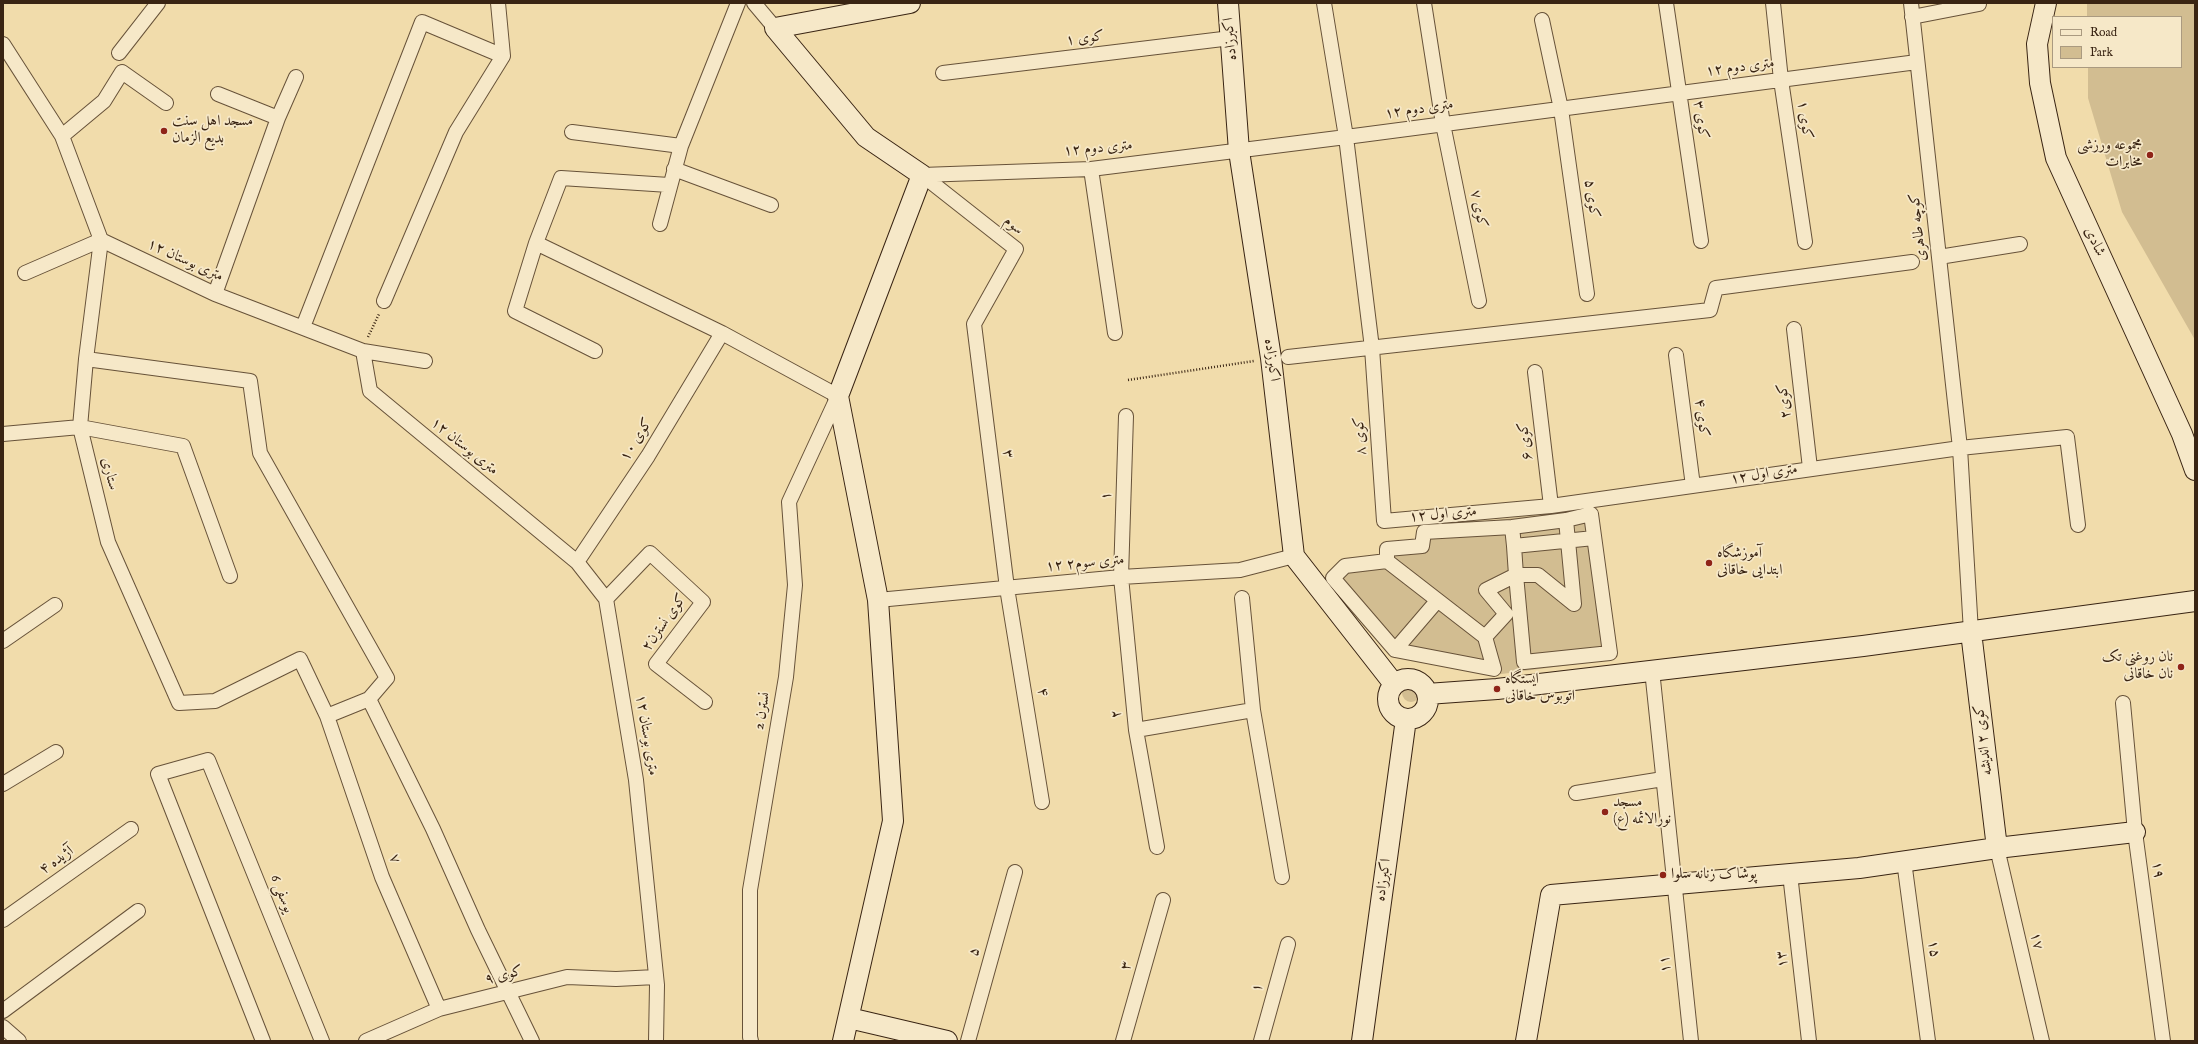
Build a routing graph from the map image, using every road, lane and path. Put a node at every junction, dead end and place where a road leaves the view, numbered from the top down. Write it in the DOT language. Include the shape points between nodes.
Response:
graph roads {
  1 [pos="158,3"];
  2 [pos="498,3"];
  3 [pos="738,3"];
  4 [pos="754,3"];
  5 [pos="910,3"];
  6 [pos="1228,3"];
  7 [pos="1324,3"];
  8 [pos="1424,3"];
  9 [pos="1666,3"];
  10 [pos="1773,3"];
  11 [pos="1911,3"];
  12 [pos="2046,3"];
  13 [pos="1979,4"];
  14 [pos="1912,18"];
  15 [pos="1542,20"];
  16 [pos="774,28"];
  17 [pos="1231,38"];
  18 [pos="3,44"];
  19 [pos="119,53"];
  20 [pos="503,56"];
  21 [pos="1917,62"];
  22 [pos="943,73"];
  23 [pos="296,77"];
  24 [pos="1781,80"];
  25 [pos="1679,93"];
  26 [pos="218,94"];
  27 [pos="166,103"];
  28 [pos="1561,109"];
  29 [pos="278,118"];
  30 [pos="1443,124"];
  31 [pos="572,132"];
  32 [pos="62,136"];
  33 [pos="1346,137"];
  34 [pos="681,146"];
  35 [pos="1239,151"];
  36 [pos="1091,168"];
  37 [pos="674,169"];
  38 [pos="922,175"];
  39 [pos="669,185"];
  40 [pos="771,205"];
  41 [pos="660,224"];
  42 [pos="101,240"];
  43 [pos="1701,241"];
  44 [pos="1805,242"];
  45 [pos="536,243"];
  46 [pos="2020,244"];
  47 [pos="1939,257"];
  48 [pos="1912,262"];
  49 [pos="25,273"];
  50 [pos="215,294"];
  51 [pos="1587,294"];
  52 [pos="384,301"];
  53 [pos="1478,301"];
  54 [pos="974,324"];
  55 [pos="303,327"];
  56 [pos="1794,329"];
  57 [pos="722,333"];
  58 [pos="1115,333"];
  59 [pos="1372,348"];
  60 [pos="595,350"];
  61 [pos="363,351"];
  62 [pos="1676,355"];
  63 [pos="1279,358"];
  64 [pos="86,359"];
  65 [pos="425,361"];
  66 [pos="1535,372"];
  67 [pos="1128,380"];
  68 [pos="838,396"];
  69 [pos="1126,416"];
  70 [pos="80,428"];
  71 [pos="3,434"];
  72 [pos="1960,448"];
  73 [pos="1810,468"];
  74 [pos="2195,470"];
  75 [pos="1693,486"];
  76 [pos="1551,506"];
  77 [pos="1566,520"];
  78 [pos="1384,521"];
  79 [pos="2078,525"];
  80 [pos="1512,526"];
  81 [pos="1594,538"];
  82 [pos="1568,540"];
  83 [pos="1514,546"];
  84 [pos="1294,556"];
  85 [pos="1387,561"];
  86 [pos="577,562"];
  87 [pos="1516,575"];
  88 [pos="230,576"];
  89 [pos="1121,577"];
  90 [pos="1007,588"];
  91 [pos="1242,598"];
  92 [pos="606,599"];
  93 [pos="878,600"];
  94 [pos="1437,601"];
  95 [pos="2195,601"];
  96 [pos="55,605"];
  97 [pos="1971,632"];
  98 [pos="1485,637"];
  99 [pos="3,641"];
  100 [pos="1395,650"];
  101 [pos="1652,670"];
  102 [pos="1394,684"];
  103 [pos="1428,694"];
  104 [pos="369,699"];
  105 [pos="705,702"];
  106 [pos="179,703"];
  107 [pos="2123,703"];
  108 [pos="1253,710"];
  109 [pos="327,716"];
  110 [pos="1406,719"];
  111 [pos="1136,730"];
  112 [pos="56,752"];
  113 [pos="1663,779"];
  114 [pos="3,784"];
  115 [pos="1576,793"];
  116 [pos="1042,802"];
  117 [pos="131,829"];
  118 [pos="2135,832"];
  119 [pos="1157,847"];
  120 [pos="1997,848"];
  121 [pos="1904,861"];
  122 [pos="1015,872"];
  123 [pos="1790,874"];
  124 [pos="1282,877"];
  125 [pos="1674,884"];
  126 [pos="1163,900"];
  127 [pos="138,911"];
  128 [pos="3,920"];
  129 [pos="1288,944"];
  130 [pos="656,977"];
  131 [pos="510,993"];
  132 [pos="439,1009"];
  133 [pos="3,1010"];
  134 [pos="849,1018"];
  135 [pos="3,1027"];
  136 [pos="370,1040"];
  137 [pos="19,1041"];
  138 [pos="263,1041"];
  139 [pos="322,1041"];
  140 [pos="532,1041"];
  141 [pos="656,1041"];
  142 [pos="751,1041"];
  143 [pos="843,1041"];
  144 [pos="947,1041"];
  145 [pos="968,1041"];
  146 [pos="1123,1041"];
  147 [pos="1261,1041"];
  148 [pos="1362,1041"];
  149 [pos="1526,1041"];
  150 [pos="1691,1041"];
  151 [pos="1809,1041"];
  152 [pos="1928,1041"];
  153 [pos="2042,1041"];
  154 [pos="2163,1041"];
  1 -- 19 [label="street"];
  2 -- 20 [label="street"];
  3 -- 34 [label="street"];
  4 -- 16 [label="street"];
  5 -- 16 [label="street"];
  6 -- 17 [label="street, اکبرزاده"];
  7 -- 33 [label="street, کوی ۸"];
  8 -- 30 [label="street, کوی ۷"];
  9 -- 25 [label="street, کوی ۳"];
  10 -- 24 [label="street, کوی ۱"];
  11 -- 14 [label="street, کوچه طاهری"];
  12 -- 74 [label="street, شادی" via="2037,44 2040,83 2056,158 2182,434"];
  13 -- 14 [label="street"];
  14 -- 21 [label="street, کوچه طاهری"];
  15 -- 28 [label="street, کوی ۵"];
  16 -- 38 [label="street" via="866,137"];
  17 -- 22 [label="street, کوی ۱"];
  17 -- 35 [label="street, اکبرزاده"];
  18 -- 32 [label="street"];
  20 -- 52 [label="street" via="456,132"];
  20 -- 55 [label="street" via="422,22"];
  21 -- 24 [label="street, ۱۲ متری دوم"];
  21 -- 47 [label="street, کوچه طاهری"];
  23 -- 29 [label="street"];
  24 -- 25 [label="street, ۱۲ متری دوم"];
  24 -- 44 [label="street, کوی ۱"];
  25 -- 28 [label="street, ۱۲ متری دوم"];
  25 -- 43 [label="street, کوی ۳"];
  26 -- 29 [label="street"];
  27 -- 32 [label="street" via="122,72 104,101"];
  28 -- 30 [label="street, ۱۲ متری دوم"];
  28 -- 51 [label="street, کوی ۵"];
  29 -- 50 [label="street"];
  30 -- 33 [label="street, ۱۲ متری دوم"];
  30 -- 53 [label="street, کوی ۷"];
  31 -- 34 [label="street"];
  32 -- 42 [label="street"];
  33 -- 35 [label="street, ۱۲ متری دوم"];
  33 -- 59 [label="street, کوی ۸"];
  34 -- 37 [label="street"];
  35 -- 36 [label="street, ۱۲ متری دوم"];
  35 -- 63 [label="street, اکبرزاده"];
  36 -- 38 [label="street, ۱۲ متری دوم"];
  36 -- 58 [label="street"];
  37 -- 39 [label="street"];
  37 -- 40 [label="street"];
  38 -- 54 [label="street, سوم" via="1016,249"];
  38 -- 68 [label="street"];
  39 -- 41 [label="street"];
  39 -- 45 [label="street" via="561,178"];
  42 -- 49 [label="street"];
  42 -- 50 [label="street, ۱۲ متری بوستان"];
  42 -- 64 [label="street, ستاری"];
  45 -- 57 [label="street"];
  45 -- 60 [label="street" via="515,311"];
  46 -- 47 [label="street"];
  47 -- 72 [label="street, کوچه طاهری"];
  48 -- 59 [label="street" via="1716,288 1710,310"];
  50 -- 55 [label="street, ۱۲ متری بوستان"];
  52 -- 61 [label="path"];
  54 -- 90 [label="street, ۳"];
  55 -- 61 [label="street, ۱۲ متری بوستان"];
  56 -- 73 [label="street, کوی۲"];
  57 -- 68 [label="street"];
  57 -- 86 [label="street, کوی ۱۰" via="648,456"];
  59 -- 63 [label="street"];
  59 -- 78 [label="street, کوی ۸"];
  61 -- 65 [label="street"];
  61 -- 86 [label="street, ۱۲ متری بوستان" via="370,391"];
  62 -- 75 [label="street, کوی ۴"];
  63 -- 67 [label="path"];
  63 -- 84 [label="street, اکبرزاده"];
  64 -- 70 [label="street, ستاری"];
  64 -- 104 [label="street" via="250,381 260,453 387,678"];
  66 -- 76 [label="street, کوی ۶"];
  68 -- 93 [label="street"];
  68 -- 142 [label="street, نسترن 2" via="789,502 795,585 786,669 750,890"];
  69 -- 89 [label="street, ۱"];
  70 -- 71 [label="street"];
  70 -- 88 [label="street" via="183,446"];
  70 -- 106 [label="street, ستاری" via="108,542"];
  72 -- 73 [label="street, ۱۲ متری اول"];
  72 -- 79 [label="street, ۱۲ متری اول" via="2067,437"];
  72 -- 97 [label="street"];
  73 -- 75 [label="street, ۱۲ متری اول"];
  75 -- 76 [label="street, ۱۲ متری اول"];
  76 -- 78 [label="street, ۱۲ متری اول"];
  77 -- 80 [label="street"];
  77 -- 81 [label="street" via="1591,514"];
  77 -- 82 [label="street"];
  80 -- 83 [label="street"];
  80 -- 85 [label="street" via="1424,532 1422,546 1387,549"];
  81 -- 82 [label="street"];
  81 -- 87 [label="street" via="1610,653 1524,662"];
  82 -- 83 [label="street"];
  82 -- 87 [label="street" via="1574,604 1538,575"];
  83 -- 87 [label="street"];
  84 -- 89 [label="street, ۱۲ متری سوم۲" via="1240,570"];
  84 -- 102 [label="street"];
  85 -- 94 [label="street"];
  85 -- 100 [label="street" via="1345,566 1333,578"];
  86 -- 92 [label="street, ۱۲ متری بوستان"];
  87 -- 98 [label="street" via="1486,590 1506,614"];
  89 -- 90 [label="street, ۱۲ متری سوم۲"];
  89 -- 111 [label="street, ۲"];
  90 -- 93 [label="street, ۱۲ متری سوم۲"];
  90 -- 116 [label="street, ۴"];
  91 -- 108 [label="street"];
  92 -- 105 [label="street, کوی نسترن۲" via="650,553 703,602 656,664"];
  92 -- 130 [label="street, ۱۲ متری بوستان" via="636,780"];
  93 -- 134 [label="street" via="893,820"];
  94 -- 98 [label="street"];
  94 -- 100 [label="street"];
  95 -- 97 [label="street"];
  96 -- 99 [label="street"];
  97 -- 101 [label="street"];
  97 -- 120 [label="street, کوی ۲ اندیشه"];
  98 -- 100 [label="street" via="1494,669"];
  101 -- 103 [label="street" via="1497,689"];
  101 -- 113 [label="street, ۱۱"];
  102 -- 103 [label="street" via="1400,680 1414,680 1420,682"];
  102 -- 110 [label="street" via="1390,690 1388,703 1394,714"];
  103 -- 110 [label="street" via="1423,712"];
  104 -- 109 [label="street"];
  104 -- 131 [label="street"];
  106 -- 109 [label="street, ۷" via="215,701 300,660"];
  107 -- 118 [label="street, ۱۹"];
  108 -- 111 [label="street"];
  108 -- 124 [label="street"];
  109 -- 132 [label="street, ۷" via="382,877"];
  110 -- 148 [label="street, اکبرزاده"];
  111 -- 119 [label="street, ۲"];
  112 -- 114 [label="street"];
  113 -- 115 [label="street"];
  113 -- 125 [label="street, ۱۱"];
  117 -- 128 [label="street, ۴ آژیده"];
  118 -- 120 [label="street"];
  118 -- 154 [label="street, ۱۹"];
  120 -- 121 [label="street"];
  120 -- 153 [label="street, ۱۷"];
  121 -- 123 [label="street"];
  121 -- 152 [label="street, ۱۵"];
  122 -- 145 [label="street, ۵"];
  123 -- 125 [label="street"];
  123 -- 151 [label="street, ۱۳"];
  125 -- 149 [label="street" via="1551,895"];
  125 -- 150 [label="street, ۱۱"];
  126 -- 146 [label="street, ۳"];
  127 -- 133 [label="street"];
  129 -- 147 [label="street, ۱"];
  130 -- 131 [label="street, کوی ۹" via="567,977"];
  130 -- 141 [label="street, ۱۲ متری بوستان"];
  131 -- 132 [label="street, کوی ۹"];
  131 -- 140 [label="street"];
  132 -- 136 [label="street, کوی ۹"];
  134 -- 143 [label="street"];
  134 -- 144 [label="street"];
  135 -- 137 [label="street"];
  138 -- 139 [label="street, یوسفی 6" via="158,774 208,760"];
}
